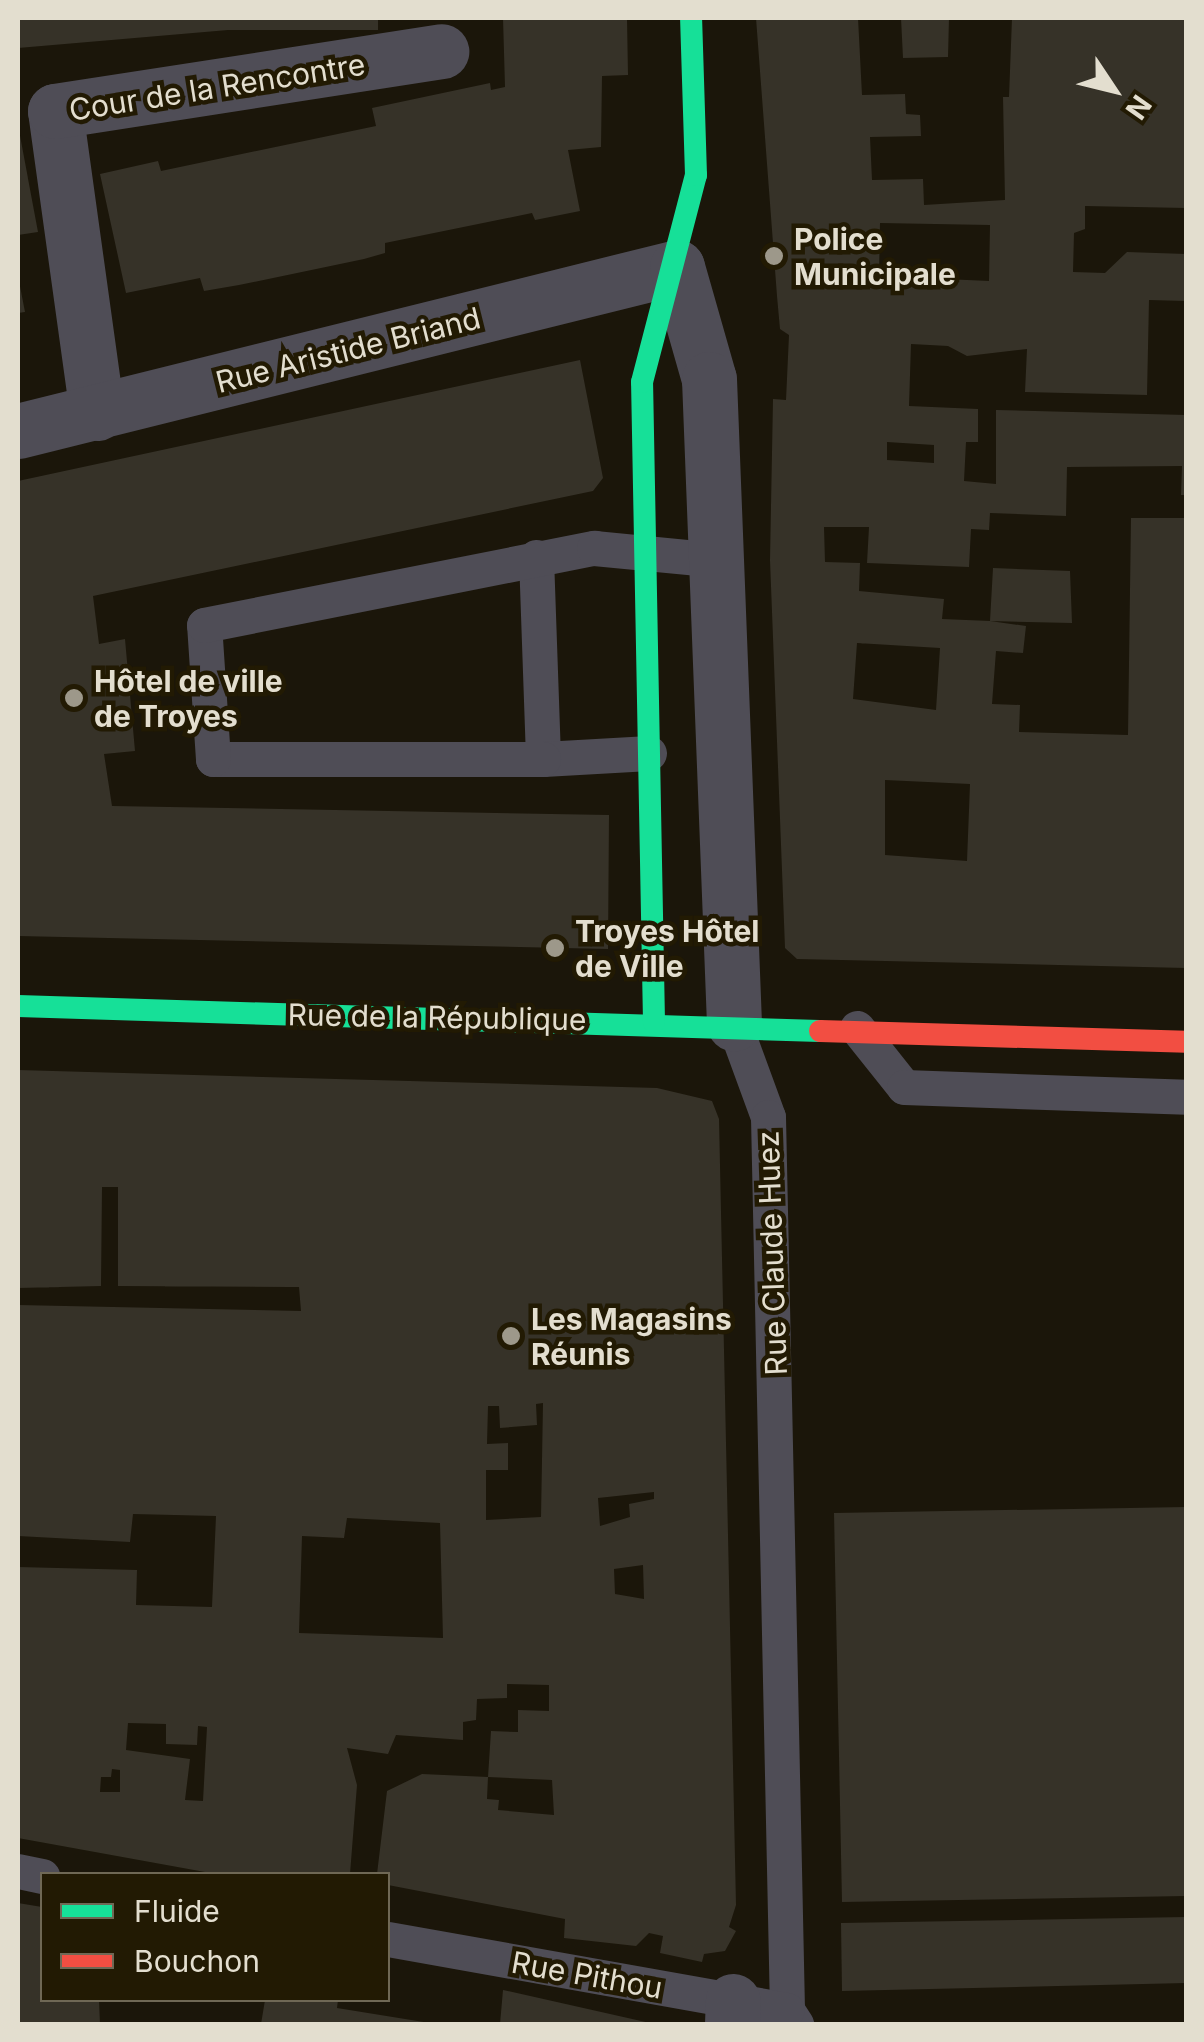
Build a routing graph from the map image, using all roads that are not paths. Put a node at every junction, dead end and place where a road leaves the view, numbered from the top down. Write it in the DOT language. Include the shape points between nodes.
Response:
graph roads {
  1 [pos="691,18"];
  2 [pos="441,51"];
  3 [pos="677,267"];
  4 [pos="97,413"];
  5 [pos="18,431"];
  6 [pos="648,552"];
  7 [pos="536,556"];
  8 [pos="719,560"];
  9 [pos="649,753"];
  10 [pos="543,759"];
  11 [pos="18,1006"];
  12 [pos="654,1022"];
  13 [pos="734,1024"];
  14 [pos="857,1028"];
  15 [pos="1186,1042"];
  16 [pos="1186,1097"];
  17 [pos="390,1938"];
  18 [pos="732,2013"];
  19 [pos="792,2017"];
  1 -- 3 [label="street, Rue Claude Huez" via="696,175"];
  2 -- 4 [label="street, Cour de la Rencontre" via="55,111"];
  3 -- 4 [label="street, Rue Aristide Briand"];
  3 -- 6 [label="street, Rue Claude Huez" via="642,382"];
  3 -- 8 [label="street, Rue Claude Huez" via="709,379"];
  4 -- 5 [label="street, Rue Aristide Briand"];
  6 -- 7 [label="lane" via="611,548"];
  6 -- 8 [label="lane"];
  6 -- 9 [label="street, Rue Claude Huez"];
  7 -- 10 [label="lane"];
  7 -- 10 [label="lane" via="204,625 213,759"];
  8 -- 13 [label="street, Rue Claude Huez"];
  9 -- 10 [label="lane"];
  9 -- 12 [label="street, Rue Claude Huez"];
  11 -- 12 [label="street, Rue de la République"];
  12 -- 13 [label="street, Rue de la République"];
  13 -- 14 [label="street, Rue de la République"];
  13 -- 19 [label="lane, Rue Claude Huez" via="768,1117"];
  14 -- 15 [label="street, Rue de la République"];
  14 -- 16 [label="lane" via="904,1086"];
  17 -- 18 [label="lane, Rue Pithou"];
  18 -- 19 [label="lane, Rue Pithou"];
}
